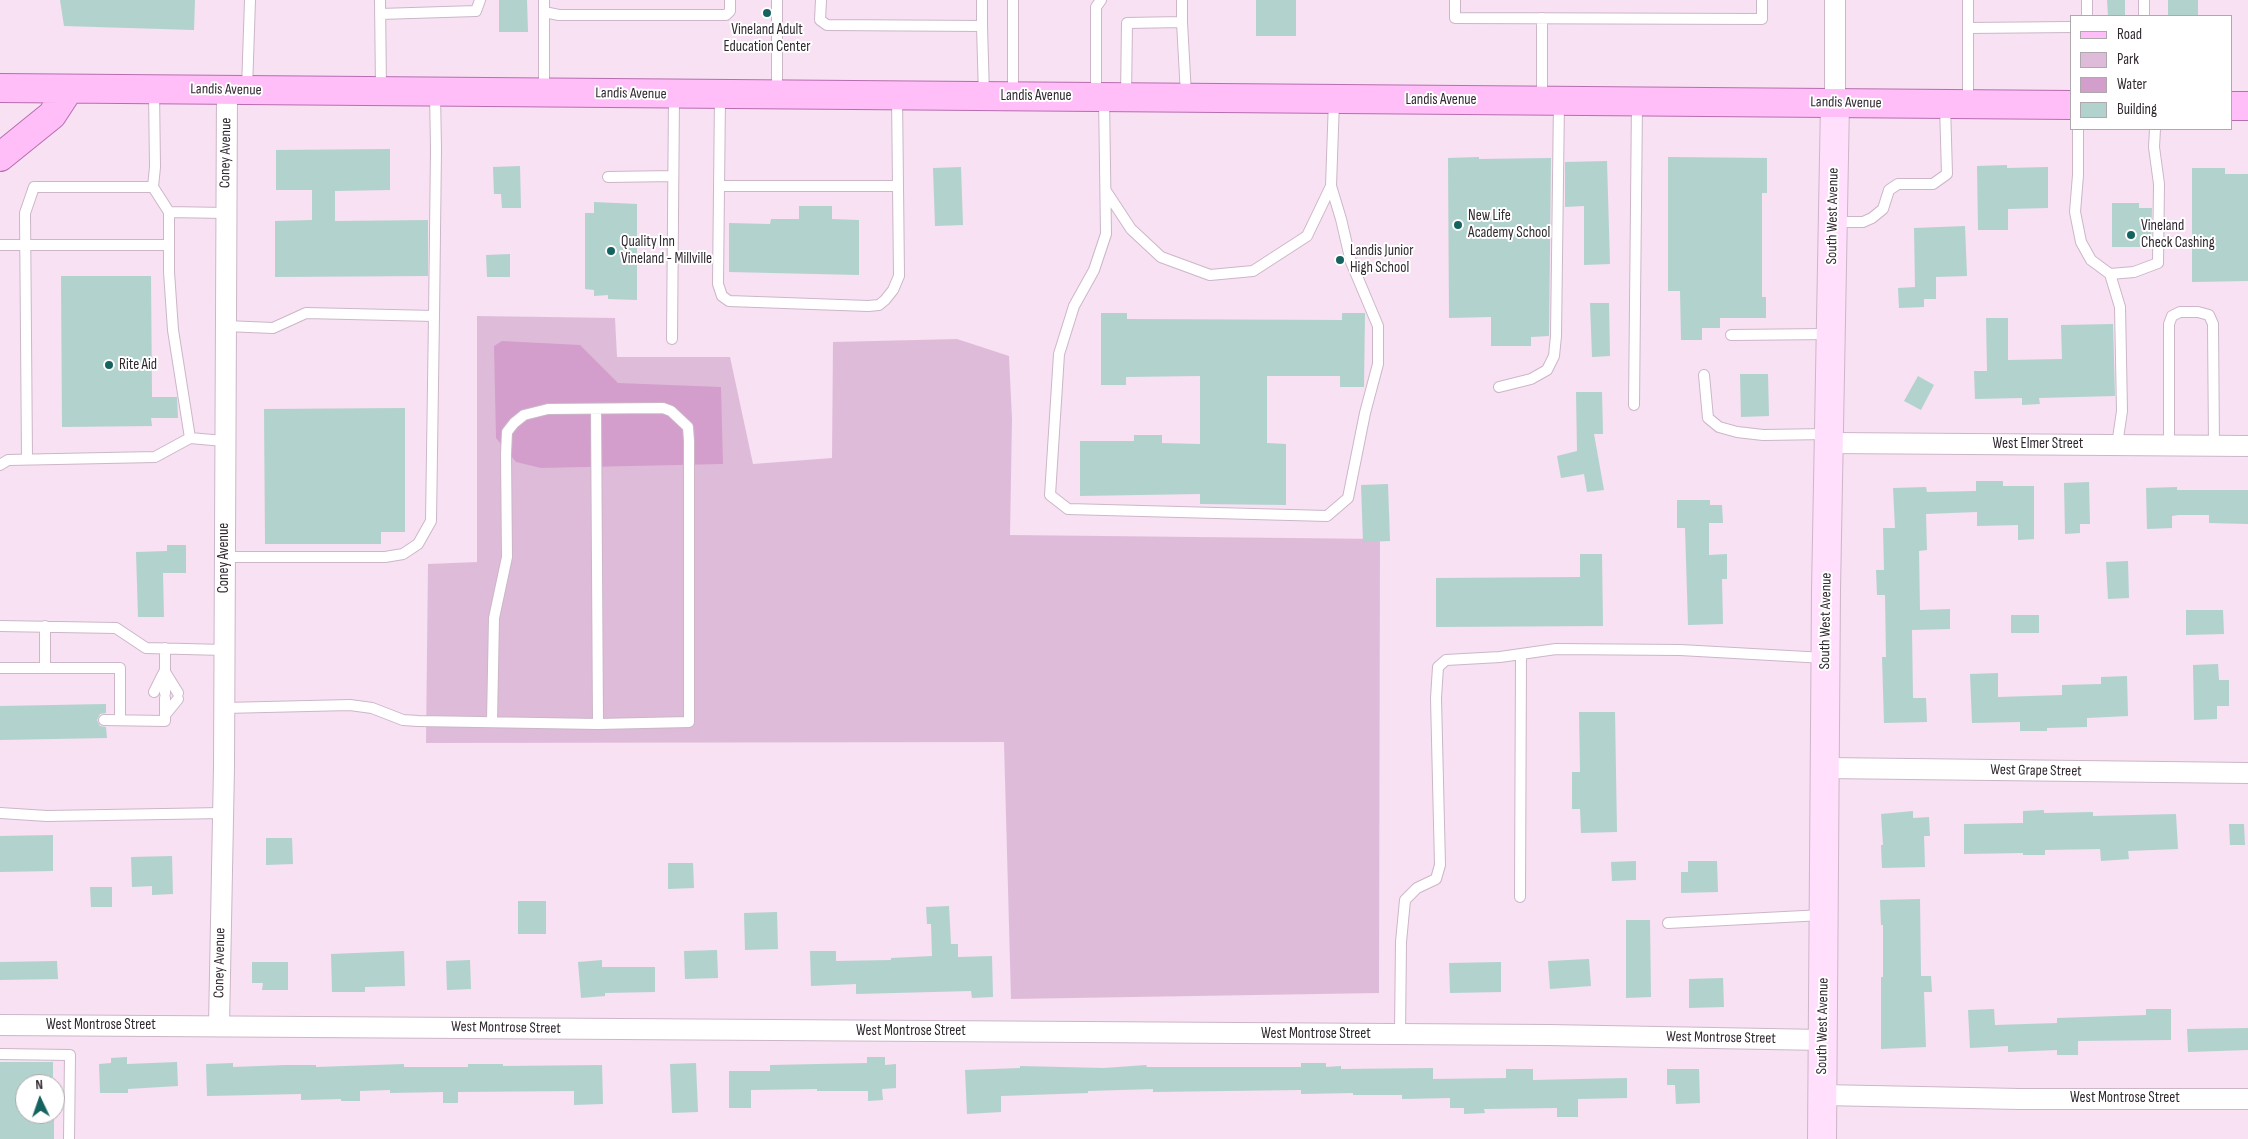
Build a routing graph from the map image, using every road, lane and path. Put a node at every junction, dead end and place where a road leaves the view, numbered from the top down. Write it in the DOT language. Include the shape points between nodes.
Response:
graph roads {
  1 [pos="250,0"];
  2 [pos="380,0"];
  3 [pos="480,0"];
  4 [pos="544,0"];
  5 [pos="730,0"];
  6 [pos="777,0"];
  7 [pos="821,0"];
  8 [pos="982,0"];
  9 [pos="1014,0"];
  10 [pos="1182,0"];
  11 [pos="1455,0"];
  12 [pos="1762,0"];
  13 [pos="1835,0"];
  14 [pos="1968,0"];
  15 [pos="2087,0"];
  16 [pos="2144,0"];
  17 [pos="1098,3"];
  18 [pos="544,12"];
  19 [pos="380,14"];
  20 [pos="2088,15"];
  21 [pos="2144,15"];
  22 [pos="1542,18"];
  23 [pos="1182,22"];
  24 [pos="982,26"];
  25 [pos="2070,27"];
  26 [pos="1968,28"];
  27 [pos="0,88"];
  28 [pos="69,89"];
  29 [pos="154,90"];
  30 [pos="237,90"];
  31 [pos="381,91"];
  32 [pos="435,92"];
  33 [pos="544,93"];
  34 [pos="674,95"];
  35 [pos="720,95"];
  36 [pos="777,95"];
  37 [pos="897,96"];
  38 [pos="984,96"];
  39 [pos="1013,96"];
  40 [pos="1108,96"];
  41 [pos="1186,97"];
  42 [pos="1334,99"];
  43 [pos="1551,100"];
  44 [pos="1638,101"];
  45 [pos="1835,103"];
  46 [pos="1956,104"];
  47 [pos="2070,105"];
  48 [pos="2233,106"];
  49 [pos="2248,106"];
  50 [pos="2078,130"];
  51 [pos="2155,130"];
  52 [pos="0,157"];
  53 [pos="673,176"];
  54 [pos="608,177"];
  55 [pos="720,186"];
  56 [pos="898,186"];
  57 [pos="1331,186"];
  58 [pos="153,187"];
  59 [pos="1105,190"];
  60 [pos="169,212"];
  61 [pos="225,213"];
  62 [pos="1833,222"];
  63 [pos="25,244"];
  64 [pos="0,245"];
  65 [pos="169,245"];
  66 [pos="2110,274"];
  67 [pos="434,316"];
  68 [pos="225,326"];
  69 [pos="1830,334"];
  70 [pos="1731,335"];
  71 [pos="672,339"];
  72 [pos="1704,375"];
  73 [pos="1499,387"];
  74 [pos="1634,404"];
  75 [pos="596,409"];
  76 [pos="190,438"];
  77 [pos="1829,438"];
  78 [pos="224,441"];
  79 [pos="2117,445"];
  80 [pos="2168,445"];
  81 [pos="2214,446"];
  82 [pos="2248,446"];
  83 [pos="27,459"];
  84 [pos="3,460"];
  85 [pos="224,557"];
  86 [pos="0,626"];
  87 [pos="45,626"];
  88 [pos="165,648"];
  89 [pos="224,650"];
  90 [pos="1521,654"];
  91 [pos="1826,658"];
  92 [pos="0,668"];
  93 [pos="45,668"];
  94 [pos="165,671"];
  95 [pos="224,708"];
  96 [pos="165,715"];
  97 [pos="104,720"];
  98 [pos="120,720"];
  99 [pos="492,722"];
  100 [pos="598,724"];
  101 [pos="1825,768"];
  102 [pos="2248,773"];
  103 [pos="0,813"];
  104 [pos="223,813"];
  105 [pos="1520,897"];
  106 [pos="1824,915"];
  107 [pos="1668,923"];
  108 [pos="0,1025"];
  109 [pos="219,1026"];
  110 [pos="1400,1034"];
  111 [pos="1823,1040"];
  112 [pos="0,1054"];
  113 [pos="1822,1095"];
  114 [pos="2248,1098"];
  115 [pos="69,1139"];
  116 [pos="1822,1139"];
  1 -- 30 [label="lane"];
  2 -- 19 [label="lane"];
  3 -- 19 [label="lane" via="476,11"];
  4 -- 18 [label="lane"];
  5 -- 18 [label="lane" via="730,11 726,15 559,15"];
  6 -- 36 [label="lane"];
  7 -- 24 [label="lane" via="820,20 827,25"];
  8 -- 24 [label="lane"];
  9 -- 39 [label="lane"];
  10 -- 23 [label="lane"];
  11 -- 22 [label="lane" via="1455,18"];
  12 -- 22 [label="lane" via="1762,19"];
  13 -- 45 [label="street"];
  14 -- 26 [label="lane"];
  15 -- 20 [label="lane"];
  16 -- 21 [label="lane"];
  17 -- 40 [label="lane"];
  18 -- 33 [label="lane"];
  19 -- 31 [label="lane"];
  22 -- 43 [label="lane"];
  23 -- 40 [label="lane" via="1127,23"];
  23 -- 41 [label="lane"];
  24 -- 38 [label="lane"];
  25 -- 26 [label="lane"];
  26 -- 46 [label="lane"];
  27 -- 28 [label="main road, Landis Avenue"];
  28 -- 29 [label="main road, Landis Avenue"];
  28 -- 52 [label="main road" via="52,115"];
  29 -- 30 [label="main road, Landis Avenue"];
  29 -- 58 [label="lane"];
  30 -- 31 [label="main road, Landis Avenue"];
  30 -- 61 [label="street, Coney Avenue"];
  31 -- 32 [label="main road, Landis Avenue"];
  32 -- 33 [label="main road, Landis Avenue"];
  32 -- 67 [label="lane"];
  33 -- 34 [label="main road, Landis Avenue"];
  34 -- 35 [label="main road, Landis Avenue"];
  34 -- 53 [label="lane"];
  35 -- 36 [label="main road, Landis Avenue"];
  35 -- 55 [label="lane"];
  36 -- 37 [label="main road, Landis Avenue"];
  37 -- 38 [label="main road, Landis Avenue"];
  37 -- 56 [label="lane"];
  38 -- 39 [label="main road, Landis Avenue"];
  39 -- 40 [label="main road, Landis Avenue"];
  40 -- 41 [label="main road, Landis Avenue"];
  40 -- 59 [label="lane"];
  41 -- 42 [label="main road, Landis Avenue"];
  42 -- 43 [label="main road, Landis Avenue"];
  42 -- 57 [label="lane"];
  43 -- 44 [label="main road, Landis Avenue"];
  43 -- 73 [label="lane" via="1554,356 1547,370 1531,380"];
  44 -- 45 [label="main road, Landis Avenue"];
  44 -- 74 [label="lane"];
  45 -- 46 [label="main road, Landis Avenue"];
  45 -- 62 [label="street, South West Avenue"];
  46 -- 47 [label="main road, Landis Avenue"];
  46 -- 62 [label="lane" via="1947,174 1933,184 1898,184 1888,190 1882,209 1863,222"];
  48 -- 49 [label="main road"];
  50 -- 66 [label="lane" via="2075,212 2081,242 2091,260"];
  51 -- 66 [label="lane" via="2159,184 2158,263 2134,272"];
  53 -- 54 [label="lane"];
  53 -- 71 [label="lane"];
  55 -- 56 [label="lane"];
  55 -- 56 [label="lane" via="718,284 722,296 729,301 868,306 879,305 885,300 899,276"];
  57 -- 59 [label="lane" via="1307,236 1253,271 1210,275 1162,257 1131,229"];
  57 -- 59 [label="lane" via="1351,262 1378,326 1378,364 1348,498 1327,516 1068,508 1050,494 1059,354 1074,306 1094,270 1106,234"];
  58 -- 60 [label="lane"];
  58 -- 63 [label="lane" via="34,187 25,213"];
  60 -- 61 [label="lane"];
  60 -- 65 [label="lane"];
  61 -- 68 [label="street, Coney Avenue"];
  62 -- 69 [label="street, South West Avenue"];
  63 -- 64 [label="lane"];
  63 -- 65 [label="lane"];
  63 -- 83 [label="lane"];
  65 -- 76 [label="lane" via="173,330"];
  66 -- 79 [label="lane" via="2120,307 2122,411"];
  67 -- 68 [label="lane" via="306,313 273,328"];
  67 -- 85 [label="lane" via="431,521 418,544 403,554 384,557"];
  68 -- 78 [label="street, Coney Avenue"];
  69 -- 70 [label="lane"];
  69 -- 77 [label="street, South West Avenue"];
  72 -- 77 [label="lane" via="1708,418 1719,427 1737,432"];
  75 -- 99 [label="lane" via="535,411 524,415 507,432 507,557 494,618"];
  75 -- 100 [label="lane"];
  75 -- 100 [label="lane" via="663,408 688,427 689,441 689,722"];
  76 -- 78 [label="lane"];
  76 -- 83 [label="lane" via="156,457"];
  77 -- 79 [label="street, West Elmer Street"];
  77 -- 91 [label="street, South West Avenue"];
  78 -- 85 [label="street, Coney Avenue"];
  79 -- 80 [label="street, West Elmer Street"];
  80 -- 81 [label="street, West Elmer Street"];
  80 -- 81 [label="lane" via="2169,324 2172,316 2180,312 2198,312 2209,315 2213,324"];
  81 -- 82 [label="street, West Elmer Street"];
  83 -- 84 [label="lane"];
  85 -- 89 [label="street, Coney Avenue"];
  86 -- 87 [label="lane"];
  87 -- 88 [label="lane" via="116,628 146,648"];
  87 -- 93 [label="lane"];
  88 -- 89 [label="lane"];
  88 -- 94 [label="lane"];
  89 -- 95 [label="street, Coney Avenue"];
  90 -- 91 [label="lane" via="1556,649 1680,650"];
  90 -- 105 [label="lane"];
  90 -- 110 [label="lane" via="1446,660 1438,667 1440,865 1436,879 1417,888 1405,900"];
  91 -- 101 [label="street, South West Avenue"];
  92 -- 93 [label="lane"];
  93 -- 98 [label="lane" via="120,668"];
  94 -- 96 [label="lane"];
  94 -- 96 [label="lane" via="154,695"];
  94 -- 96 [label="lane" via="178,696"];
  95 -- 99 [label="lane" via="350,705 372,708 403,720"];
  95 -- 104 [label="street, Coney Avenue"];
  96 -- 98 [label="lane" via="165,721"];
  97 -- 98 [label="lane"];
  99 -- 100 [label="lane"];
  101 -- 102 [label="street, West Grape Street"];
  101 -- 106 [label="street, South West Avenue"];
  103 -- 104 [label="lane" via="47,816"];
  104 -- 109 [label="street, Coney Avenue"];
  106 -- 107 [label="lane"];
  106 -- 111 [label="street, South West Avenue"];
  108 -- 109 [label="street, West Montrose Street"];
  109 -- 110 [label="street, West Montrose Street"];
  110 -- 111 [label="street, West Montrose Street"];
  111 -- 113 [label="street, South West Avenue"];
  112 -- 115 [label="lane" via="70,1054"];
  113 -- 114 [label="street, West Montrose Street" via="2019,1099"];
  113 -- 116 [label="street, South West Avenue"];
}
